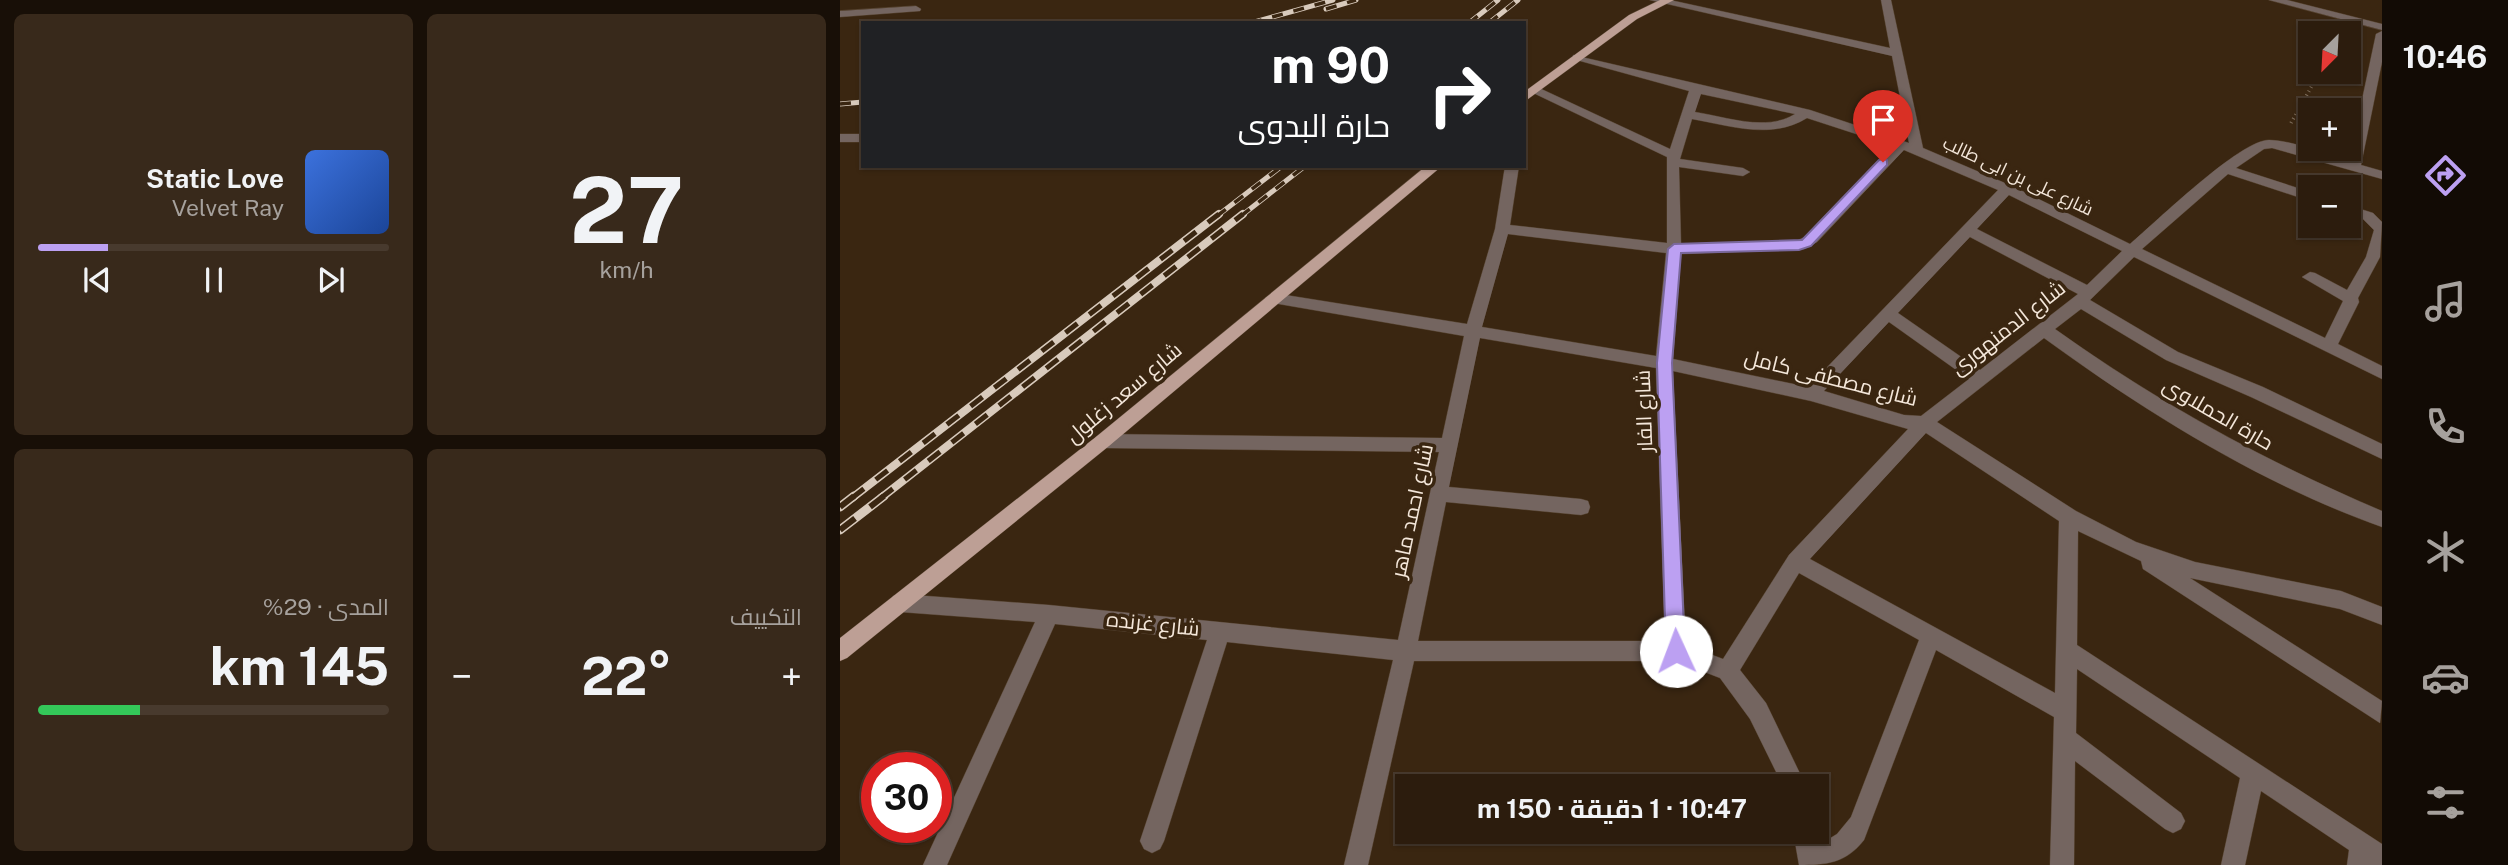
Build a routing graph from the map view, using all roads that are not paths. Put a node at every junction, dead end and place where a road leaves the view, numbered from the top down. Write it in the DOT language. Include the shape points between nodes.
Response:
graph roads {
  1 [pos="1647,0"];
  2 [pos="1886,0"];
  3 [pos="2274,0"];
  4 [pos="1663,1"];
  5 [pos="916,9"];
  6 [pos="840,14"];
  7 [pos="1633,18"];
  8 [pos="2382,27"];
  9 [pos="2382,33"];
  10 [pos="1895,52"];
  11 [pos="1577,57"];
  12 [pos="2377,85"];
  13 [pos="1696,89"];
  14 [pos="1529,94"];
  15 [pos="1805,113"];
  16 [pos="1686,114"];
  17 [pos="840,138"];
  18 [pos="861,138"];
  19 [pos="1901,145"];
  20 [pos="1917,150"];
  21 [pos="1673,159"];
  22 [pos="2354,167"];
  23 [pos="1432,168"];
  24 [pos="1512,168"];
  25 [pos="2226,169"];
  26 [pos="1743,172"];
  27 [pos="2382,174"];
  28 [pos="2007,189"];
  29 [pos="2298,193"];
  30 [pos="2361,214"];
  31 [pos="1502,229"];
  32 [pos="1968,230"];
  33 [pos="1674,249"];
  34 [pos="2131,251"];
  35 [pos="2310,277"];
  36 [pos="2085,297"];
  37 [pos="1273,298"];
  38 [pos="2350,298"];
  39 [pos="1888,314"];
  40 [pos="2042,328"];
  41 [pos="1473,331"];
  42 [pos="2328,347"];
  43 [pos="1664,363"];
  44 [pos="2382,373"];
  45 [pos="1980,377"];
  46 [pos="1811,394"];
  47 [pos="1924,423"];
  48 [pos="1103,441"];
  49 [pos="1450,445"];
  50 [pos="2382,452"];
  51 [pos="1439,494"];
  52 [pos="1581,507"];
  53 [pos="2068,517"];
  54 [pos="2382,519"];
  55 [pos="2130,550"];
  56 [pos="1796,561"];
  57 [pos="900,603"];
  58 [pos="1049,614"];
  59 [pos="2382,616"];
  60 [pos="1220,632"];
  61 [pos="1931,636"];
  62 [pos="1406,650"];
  63 [pos="2066,650"];
  64 [pos="840,651"];
  65 [pos="1676,651"];
  66 [pos="1727,671"];
  67 [pos="2065,711"];
  68 [pos="2380,712"];
  69 [pos="2065,738"];
  70 [pos="2253,773"];
  71 [pos="1789,774"];
  72 [pos="2173,821"];
  73 [pos="1152,841"];
  74 [pos="1808,844"];
  75 [pos="2367,856"];
  76 [pos="1811,862"];
  77 [pos="935,865"];
  78 [pos="1356,865"];
  79 [pos="2062,865"];
  80 [pos="2233,865"];
  1 -- 7 [label="main road"];
  2 -- 10 [label="street"];
  3 -- 8 [label="street"];
  4 -- 7 [label="main road"];
  4 -- 10 [label="street"];
  5 -- 6 [label="street"];
  7 -- 11 [label="main road"];
  9 -- 12 [label="street"];
  10 -- 20 [label="street"];
  11 -- 13 [label="street, شارع على بن ابى طالب"];
  11 -- 14 [label="main road"];
  12 -- 22 [label="street"];
  13 -- 15 [label="street, شارع على بن ابى طالب"];
  13 -- 16 [label="street, شارع الفار"];
  14 -- 21 [label="street"];
  15 -- 16 [label="street" via="1788,124 1767,128"];
  15 -- 19 [label="street, شارع على بن ابى طالب"];
  16 -- 21 [label="street, شارع الفار"];
  17 -- 18 [label="street"];
  19 -- 20 [label="street, شارع على بن ابى طالب"];
  19 -- 33 [label="street" via="1807,243"];
  20 -- 28 [label="street, شارع على بن ابى طالب"];
  21 -- 26 [label="street"];
  21 -- 33 [label="street, شارع الفار"];
  22 -- 25 [label="street, شارع الدمنهورى" via="2279,144 2262,145"];
  22 -- 27 [label="street"];
  23 -- 37 [label="main road, شارع سعد زغلول"];
  24 -- 31 [label="street, شارع احمد ماهر"];
  25 -- 29 [label="street"];
  25 -- 34 [label="street, شارع الدمنهورى"];
  28 -- 32 [label="street"];
  28 -- 34 [label="street, شارع على بن ابى طالب"];
  30 -- 38 [label="street" via="2381,229 2373,257"];
  31 -- 33 [label="street"];
  31 -- 41 [label="street, شارع احمد ماهر"];
  32 -- 36 [label="street"];
  32 -- 39 [label="street"];
  33 -- 43 [label="street, شارع الفار"];
  34 -- 36 [label="street, شارع الدمنهورى"];
  34 -- 42 [label="street, شارع على بن ابى طالب"];
  35 -- 38 [label="street"];
  36 -- 40 [label="street, شارع الدمنهورى"];
  36 -- 50 [label="street" via="2172,356"];
  37 -- 41 [label="street, شارع مصطفى كامل"];
  37 -- 48 [label="main road, شارع سعد زغلول"];
  38 -- 42 [label="street"];
  39 -- 45 [label="street"];
  39 -- 46 [label="street"];
  40 -- 45 [label="street, شارع الدمنهورى"];
  40 -- 54 [label="street, حارة الحملاوى" via="2099,370 2211,438"];
  41 -- 43 [label="street, شارع مصطفى كامل"];
  41 -- 49 [label="street, شارع احمد ماهر"];
  42 -- 44 [label="street, شارع على بن ابى طالب"];
  43 -- 46 [label="street, شارع مصطفى كامل"];
  43 -- 65 [label="street, شارع الفار"];
  45 -- 47 [label="street, شارع الدمنهورى"];
  46 -- 47 [label="street, شارع مصطفى كامل" via="1904,422"];
  47 -- 53 [label="street, شارع مصطفى كامل"];
  47 -- 56 [label="street, شارع الدمنهورى"];
  48 -- 49 [label="street"];
  48 -- 57 [label="main road, شارع سعد زغلول"];
  49 -- 51 [label="street, شارع احمد ماهر"];
  51 -- 52 [label="street"];
  51 -- 62 [label="street, شارع احمد ماهر"];
  53 -- 55 [label="street, شارع مصطفى كامل"];
  53 -- 63 [label="street"];
  55 -- 59 [label="street, شارع مصطفى كامل" via="2194,571 2342,600"];
  55 -- 68 [label="street"];
  56 -- 61 [label="street"];
  56 -- 66 [label="street, شارع الدمنهورى"];
  57 -- 58 [label="street, شارع غرنده"];
  57 -- 64 [label="main road, شارع سعد زغلول"];
  58 -- 60 [label="street, شارع غرنده"];
  58 -- 77 [label="street"];
  60 -- 62 [label="street, شارع غرنده"];
  60 -- 73 [label="street"];
  61 -- 67 [label="street"];
  61 -- 76 [label="street" via="1860,824 1850,840 1832,854"];
  62 -- 65 [label="street, شارع غرنده"];
  62 -- 78 [label="street, شارع احمد ماهر"];
  63 -- 67 [label="street"];
  63 -- 70 [label="street"];
  65 -- 66 [label="street"];
  66 -- 71 [label="street" via="1758,711"];
  67 -- 69 [label="street"];
  69 -- 72 [label="street"];
  69 -- 79 [label="street"];
  70 -- 75 [label="street"];
  70 -- 80 [label="street"];
  74 -- 76 [label="street"];
}
